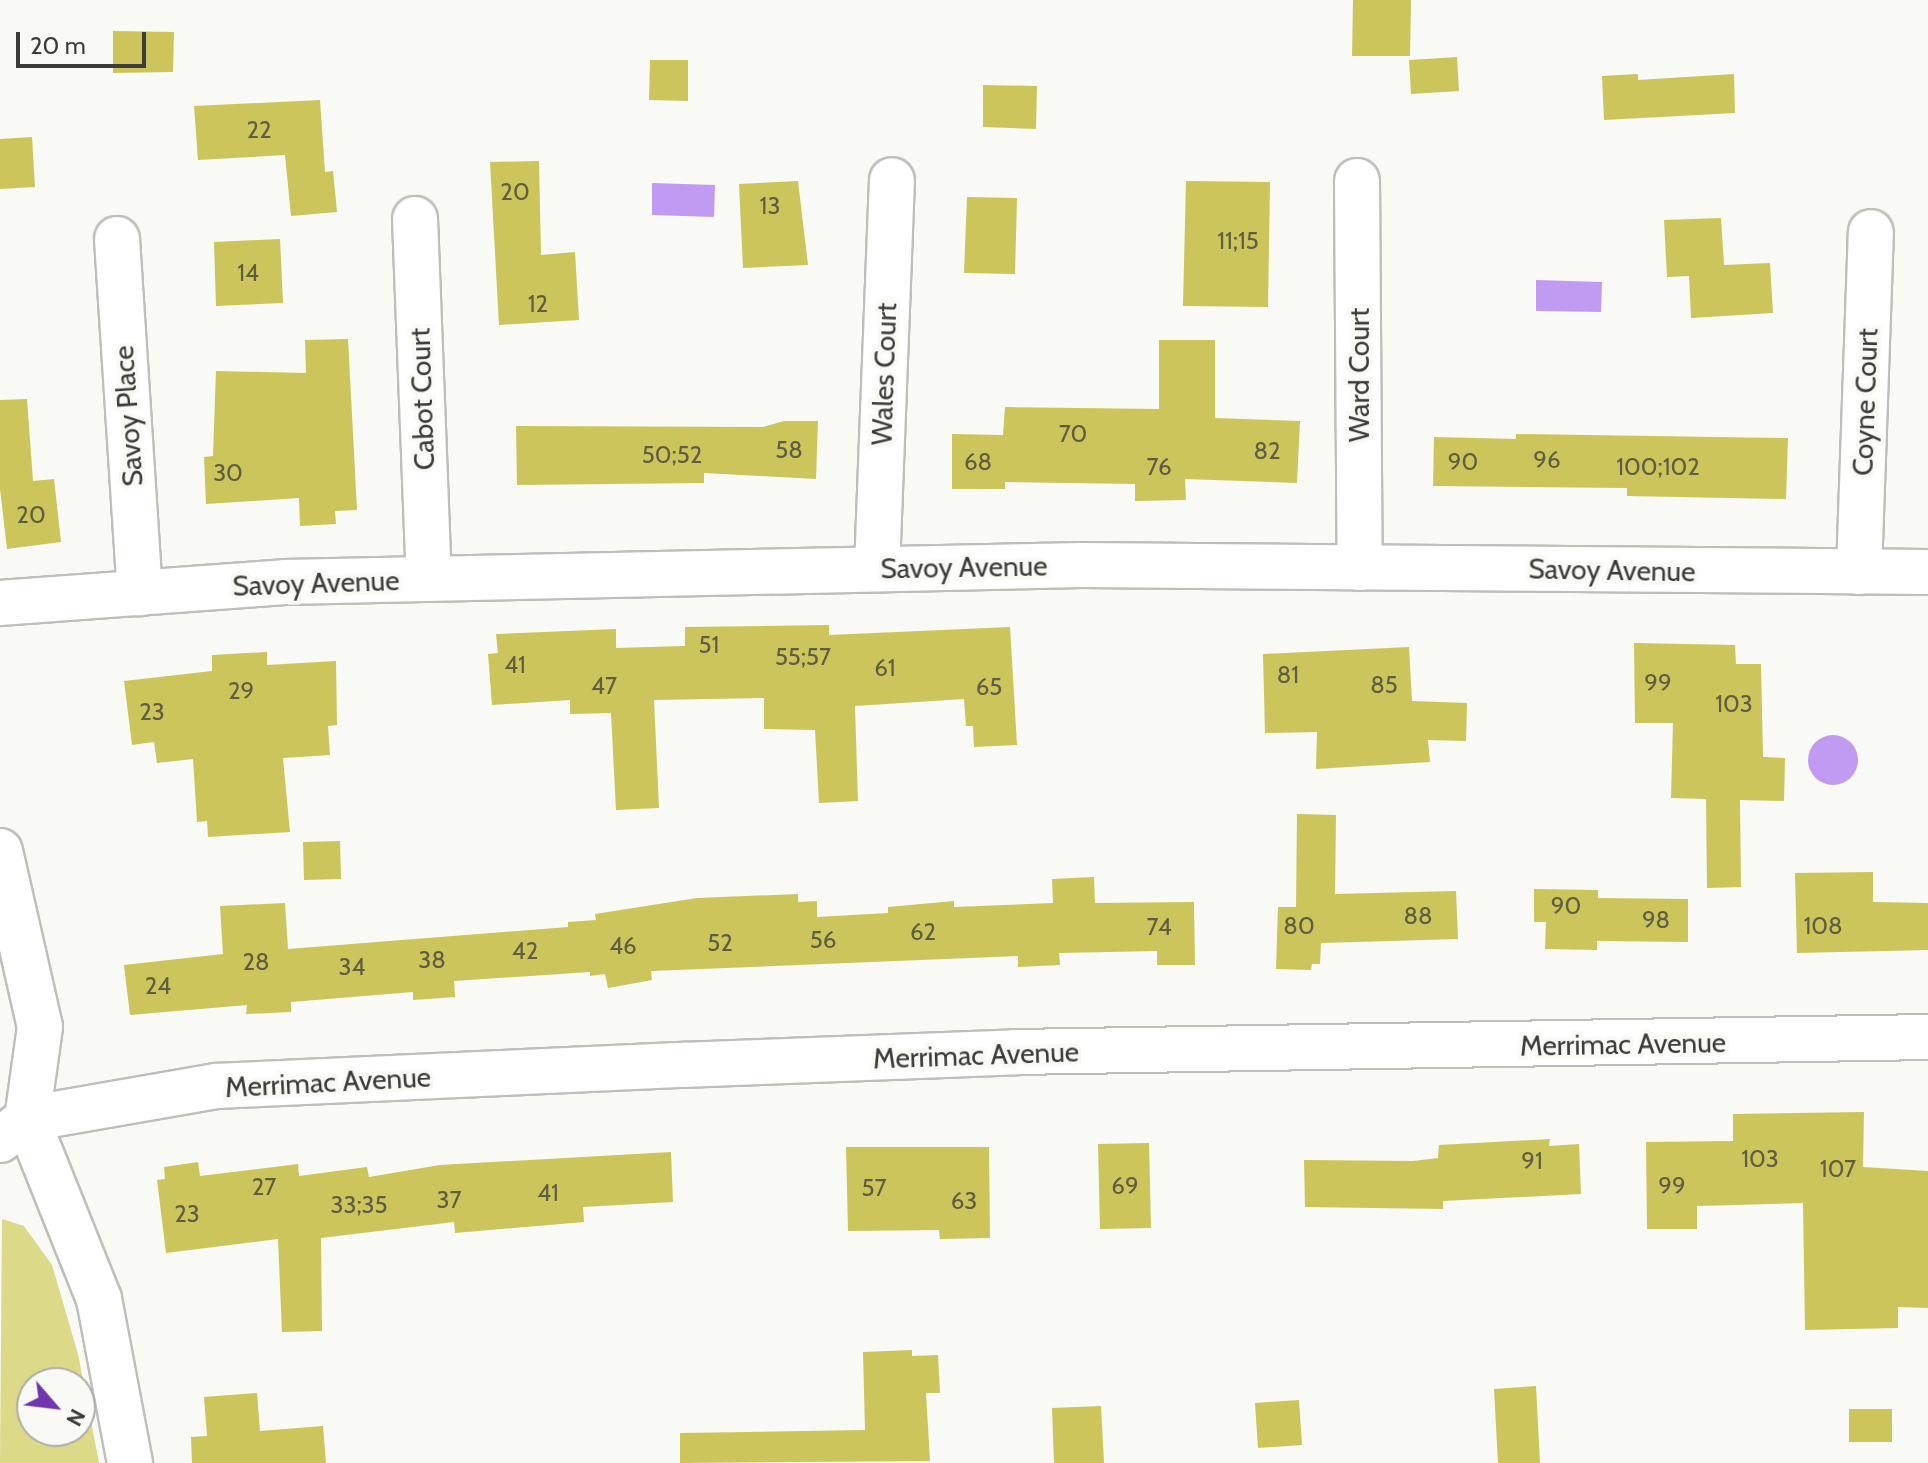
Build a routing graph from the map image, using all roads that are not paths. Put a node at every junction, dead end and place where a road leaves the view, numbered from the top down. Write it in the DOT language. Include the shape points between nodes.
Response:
graph roads {
  1 [pos="892,180"];
  2 [pos="1357,181"];
  3 [pos="415,219"];
  4 [pos="1871,232"];
  5 [pos="117,239"];
  6 [pos="1360,568"];
  7 [pos="877,569"];
  8 [pos="1859,572"];
  9 [pos="1928,572"];
  10 [pos="429,579"];
  11 [pos="140,593"];
  12 [pos="0,603"];
  13 [pos="0,851"];
  14 [pos="1928,1037"];
  15 [pos="13,1129"];
  16 [pos="130,1463"];
  1 -- 7 [label="street, Wales Court"];
  2 -- 6 [label="street, Ward Court"];
  3 -- 10 [label="street, Cabot Court"];
  4 -- 8 [label="street, Coyne Court"];
  5 -- 11 [label="street, Savoy Place"];
  6 -- 7 [label="street, Savoy Avenue"];
  6 -- 8 [label="street, Savoy Avenue"];
  7 -- 10 [label="street, Savoy Avenue"];
  8 -- 9 [label="street, Savoy Avenue"];
  10 -- 11 [label="street, Savoy Avenue"];
  11 -- 12 [label="street, Savoy Avenue"];
  13 -- 15 [label="street" via="40,1027"];
  14 -- 15 [label="street, Merrimac Avenue" via="1015,1052 216,1086"];
  15 -- 16 [label="street" via="99,1299"];
}
